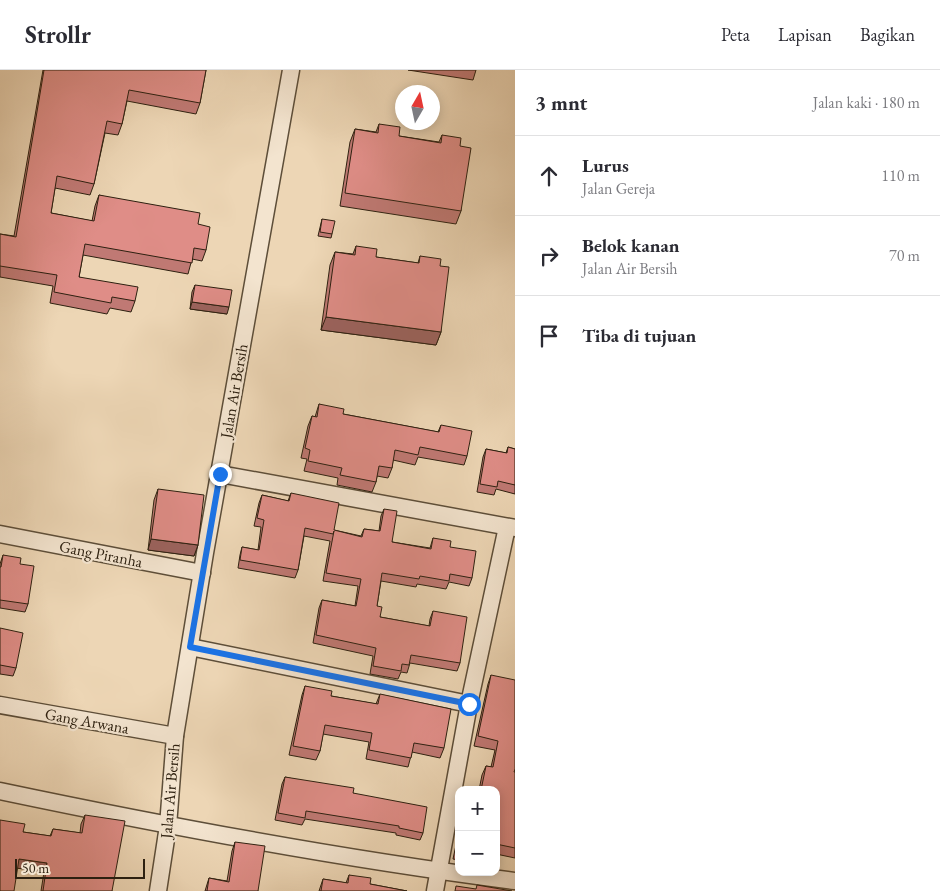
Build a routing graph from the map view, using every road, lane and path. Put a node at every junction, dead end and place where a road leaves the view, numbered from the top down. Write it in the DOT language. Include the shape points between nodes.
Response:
graph roads {
  1 [pos="292,70"];
  2 [pos="220,474"];
  3 [pos="511,527"];
  4 [pos="0,534"];
  5 [pos="202,573"];
  6 [pos="190,647"];
  7 [pos="469,704"];
  8 [pos="0,705"];
  9 [pos="175,736"];
  10 [pos="0,792"];
  11 [pos="168,826"];
  12 [pos="440,871"];
  13 [pos="515,880"];
  14 [pos="158,891"];
  15 [pos="436,891"];
  1 -- 2 [label="street, Jalan Air Bersih"];
  2 -- 3 [label="street"];
  2 -- 5 [label="street, Jalan Air Bersih"];
  3 -- 7 [label="street"];
  4 -- 5 [label="street, Gang Piranha"];
  5 -- 6 [label="street, Jalan Air Bersih"];
  6 -- 7 [label="street"];
  6 -- 9 [label="street, Jalan Air Bersih"];
  7 -- 12 [label="street"];
  8 -- 9 [label="street, Gang Arwana"];
  9 -- 11 [label="street, Jalan Air Bersih"];
  10 -- 11 [label="street"];
  11 -- 12 [label="street"];
  11 -- 14 [label="street, Jalan Air Bersih"];
  12 -- 13 [label="street"];
  12 -- 15 [label="street"];
}
